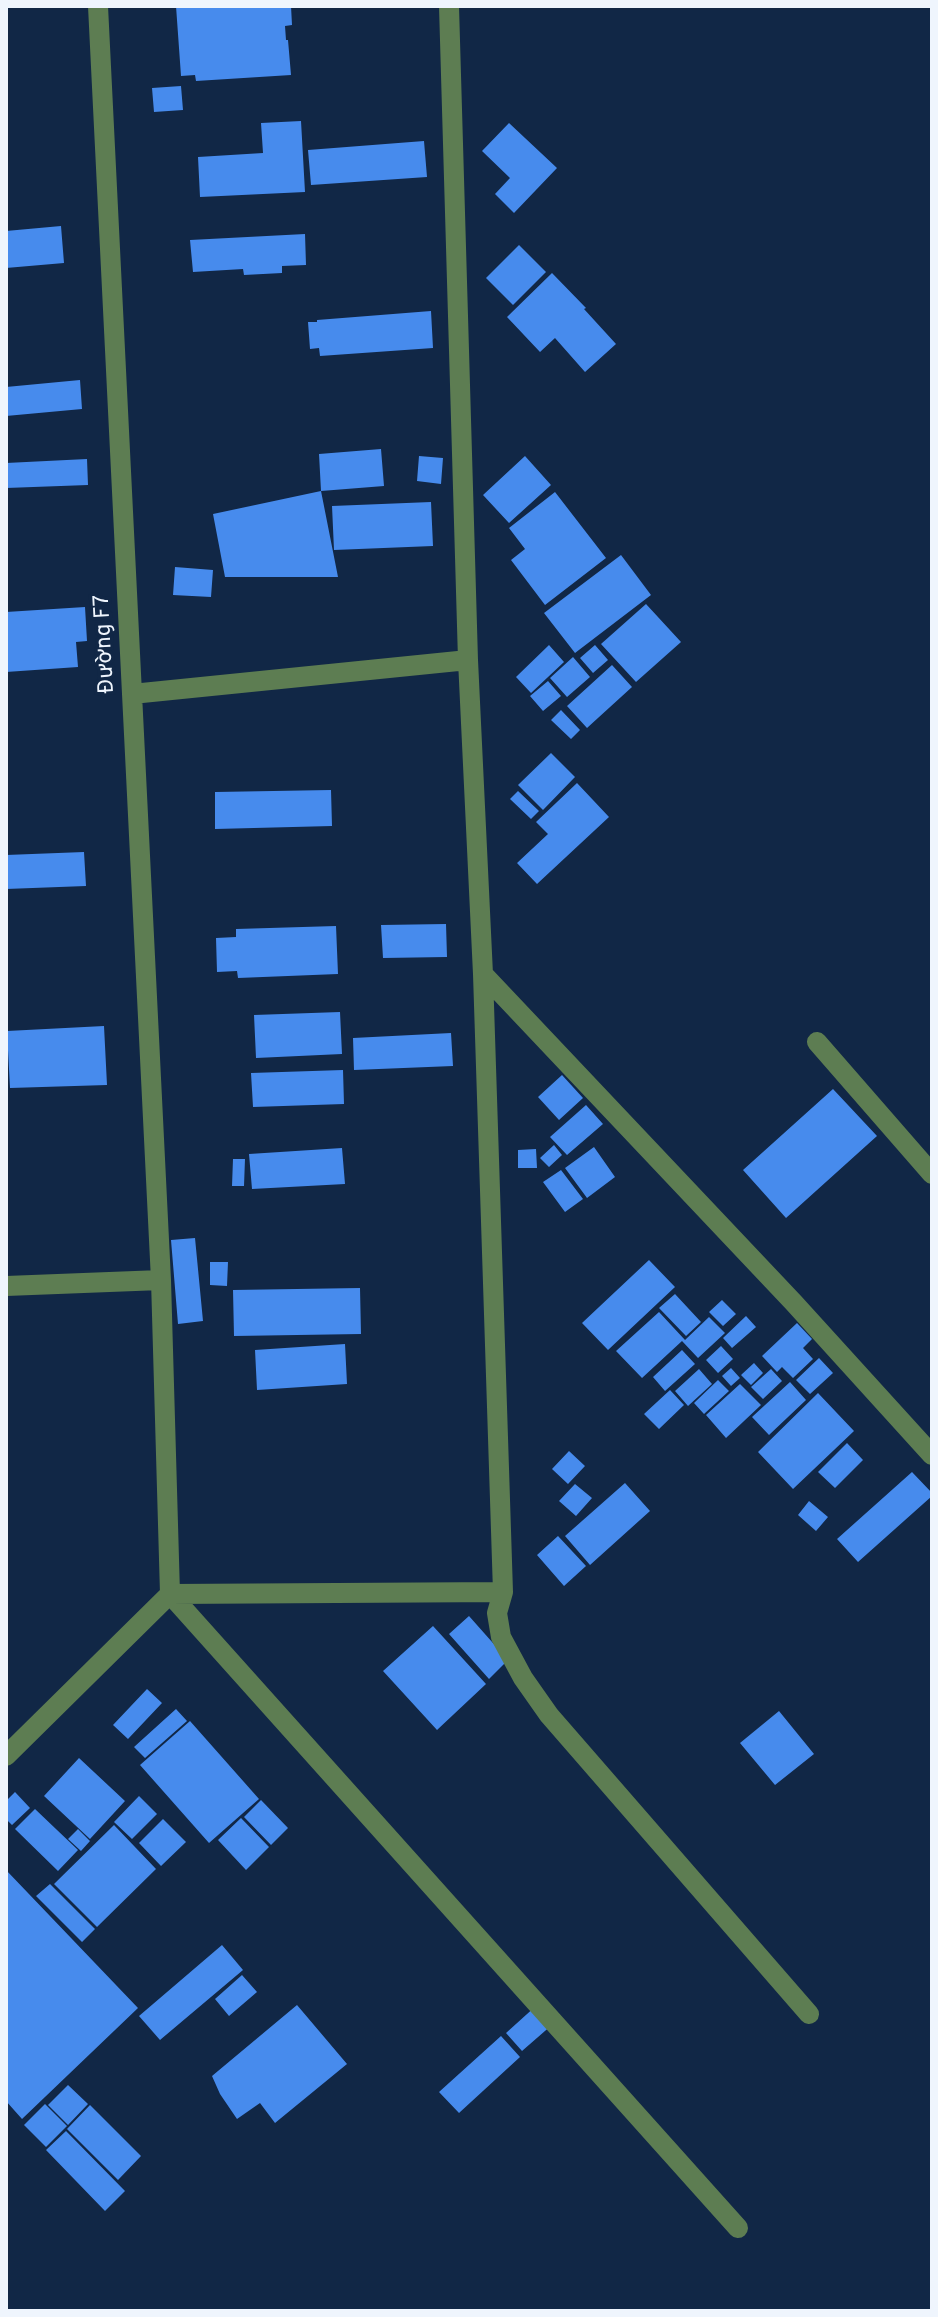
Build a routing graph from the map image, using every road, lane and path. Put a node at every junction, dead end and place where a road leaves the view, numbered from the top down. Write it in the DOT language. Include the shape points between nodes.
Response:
graph roads {
  1 [pos="98,6"];
  2 [pos="449,6"];
  3 [pos="468,660"];
  4 [pos="132,694"];
  5 [pos="483,974"];
  6 [pos="817,1042"];
  7 [pos="932,1174"];
  8 [pos="161,1280"];
  9 [pos="6,1286"];
  10 [pos="932,1455"];
  11 [pos="503,1592"];
  12 [pos="170,1594"];
  13 [pos="6,1756"];
  14 [pos="809,2014"];
  15 [pos="738,2228"];
  1 -- 4 [label="street, Đường F7"];
  2 -- 3 [label="street"];
  3 -- 4 [label="street"];
  3 -- 5 [label="street"];
  4 -- 8 [label="street, Đường F7"];
  5 -- 10 [label="street"];
  5 -- 11 [label="street"];
  6 -- 7 [label="street"];
  8 -- 9 [label="street"];
  8 -- 12 [label="street, Đường F7"];
  11 -- 12 [label="street"];
  11 -- 14 [label="street" via="497,1613 501,1637 549,1715"];
  12 -- 13 [label="street"];
  12 -- 15 [label="street"];
}
